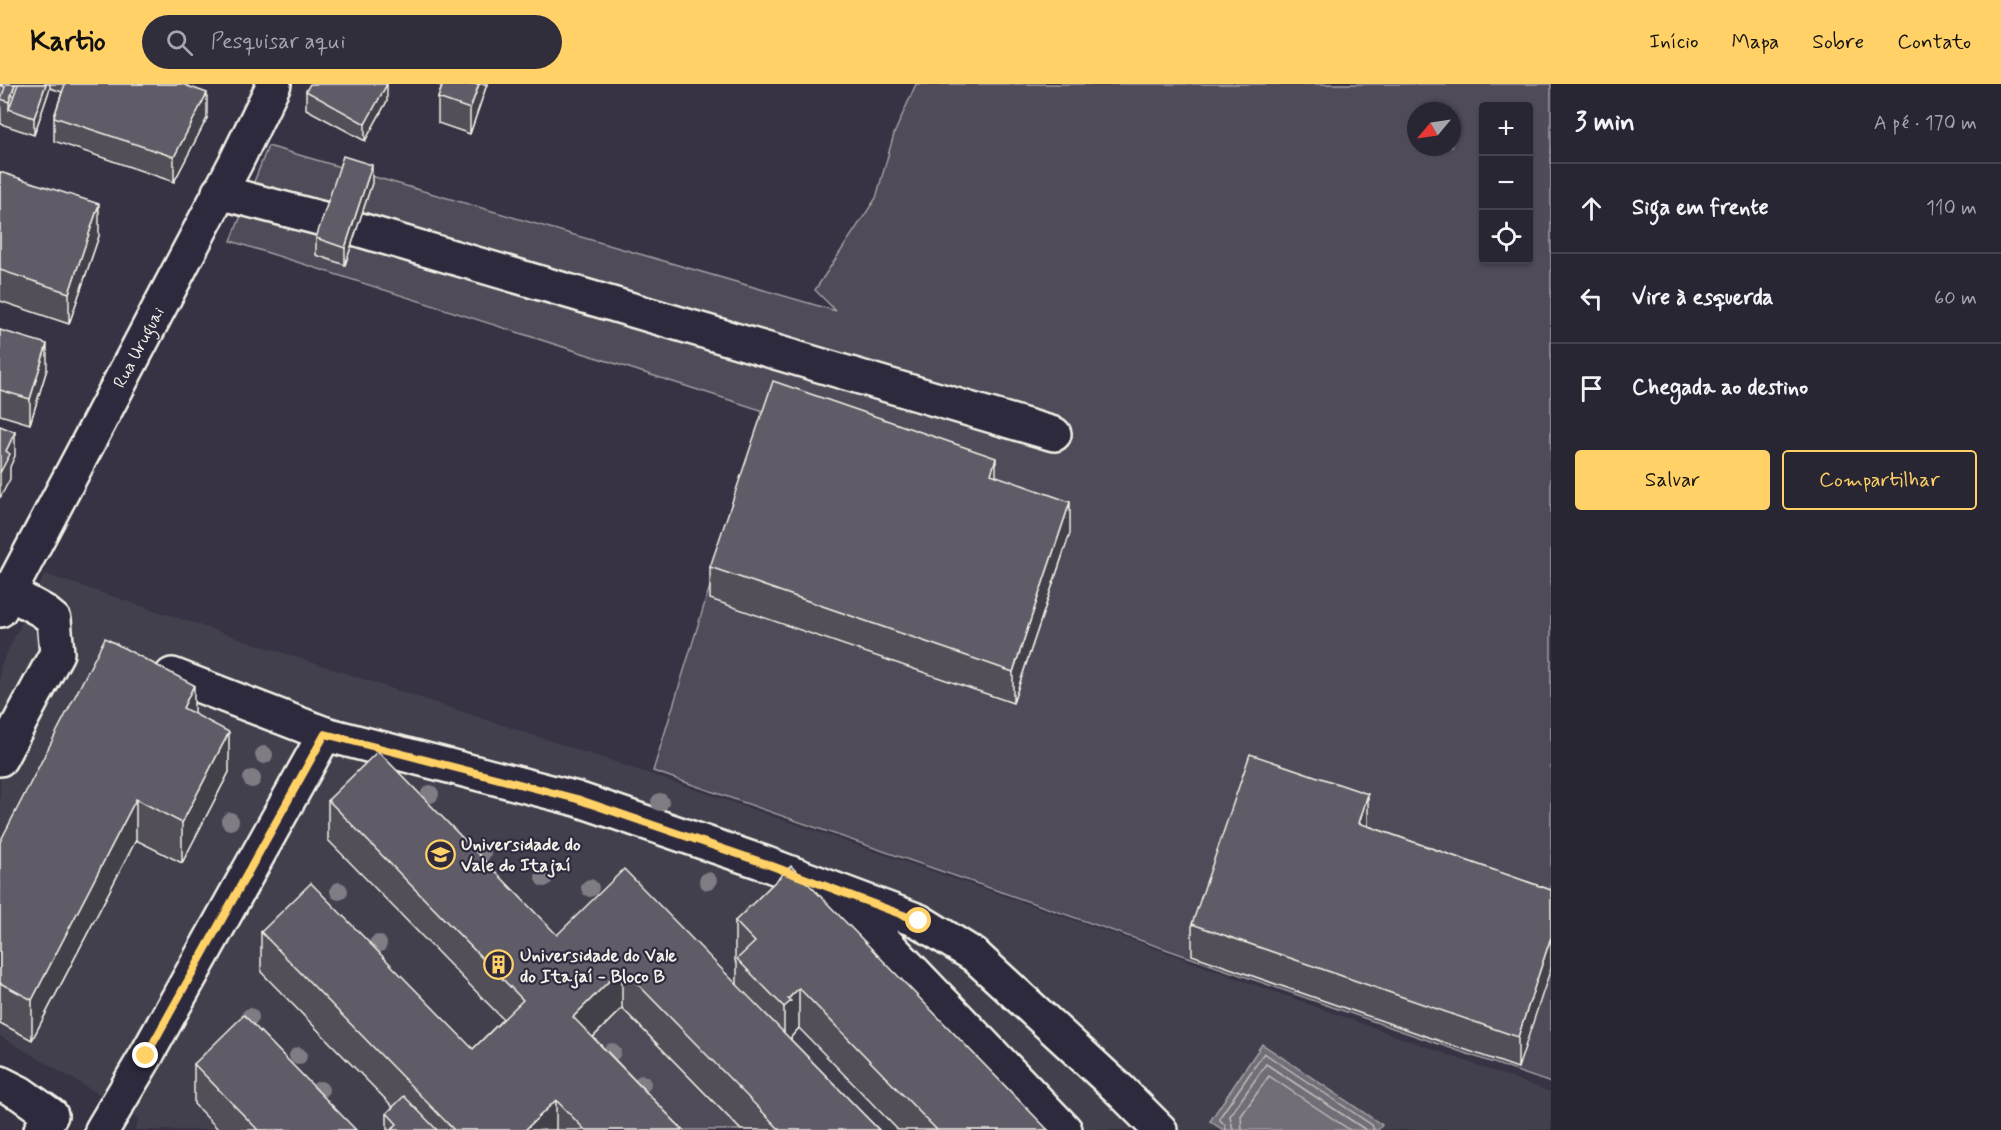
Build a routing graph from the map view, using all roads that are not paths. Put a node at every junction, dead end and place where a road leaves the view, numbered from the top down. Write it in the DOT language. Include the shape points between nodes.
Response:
graph roads {
  1 [pos="274,84"];
  2 [pos="219,192"];
  3 [pos="1054,434"];
  4 [pos="5,601"];
  5 [pos="172,675"];
  6 [pos="325,734"];
  7 [pos="0,759"];
  8 [pos="835,889"];
  9 [pos="0,1083"];
  10 [pos="41,1130"];
  11 [pos="102,1130"];
  12 [pos="1065,1130"];
  13 [pos="1160,1130"];
  1 -- 2 [label="main road, Rua Uruguai"];
  2 -- 3 [label="main road" via="342,224"];
  2 -- 4 [label="main road, Rua Uruguai"];
  4 -- 7 [label="main road" via="43,611 54,620 57,653"];
  5 -- 6 [label="main road"];
  6 -- 8 [label="main road" via="577,799"];
  6 -- 11 [label="main road"];
  8 -- 12 [label="main road"];
  8 -- 13 [label="main road" via="919,921 974,955"];
  9 -- 10 [label="main road" via="51,1114"];
}
